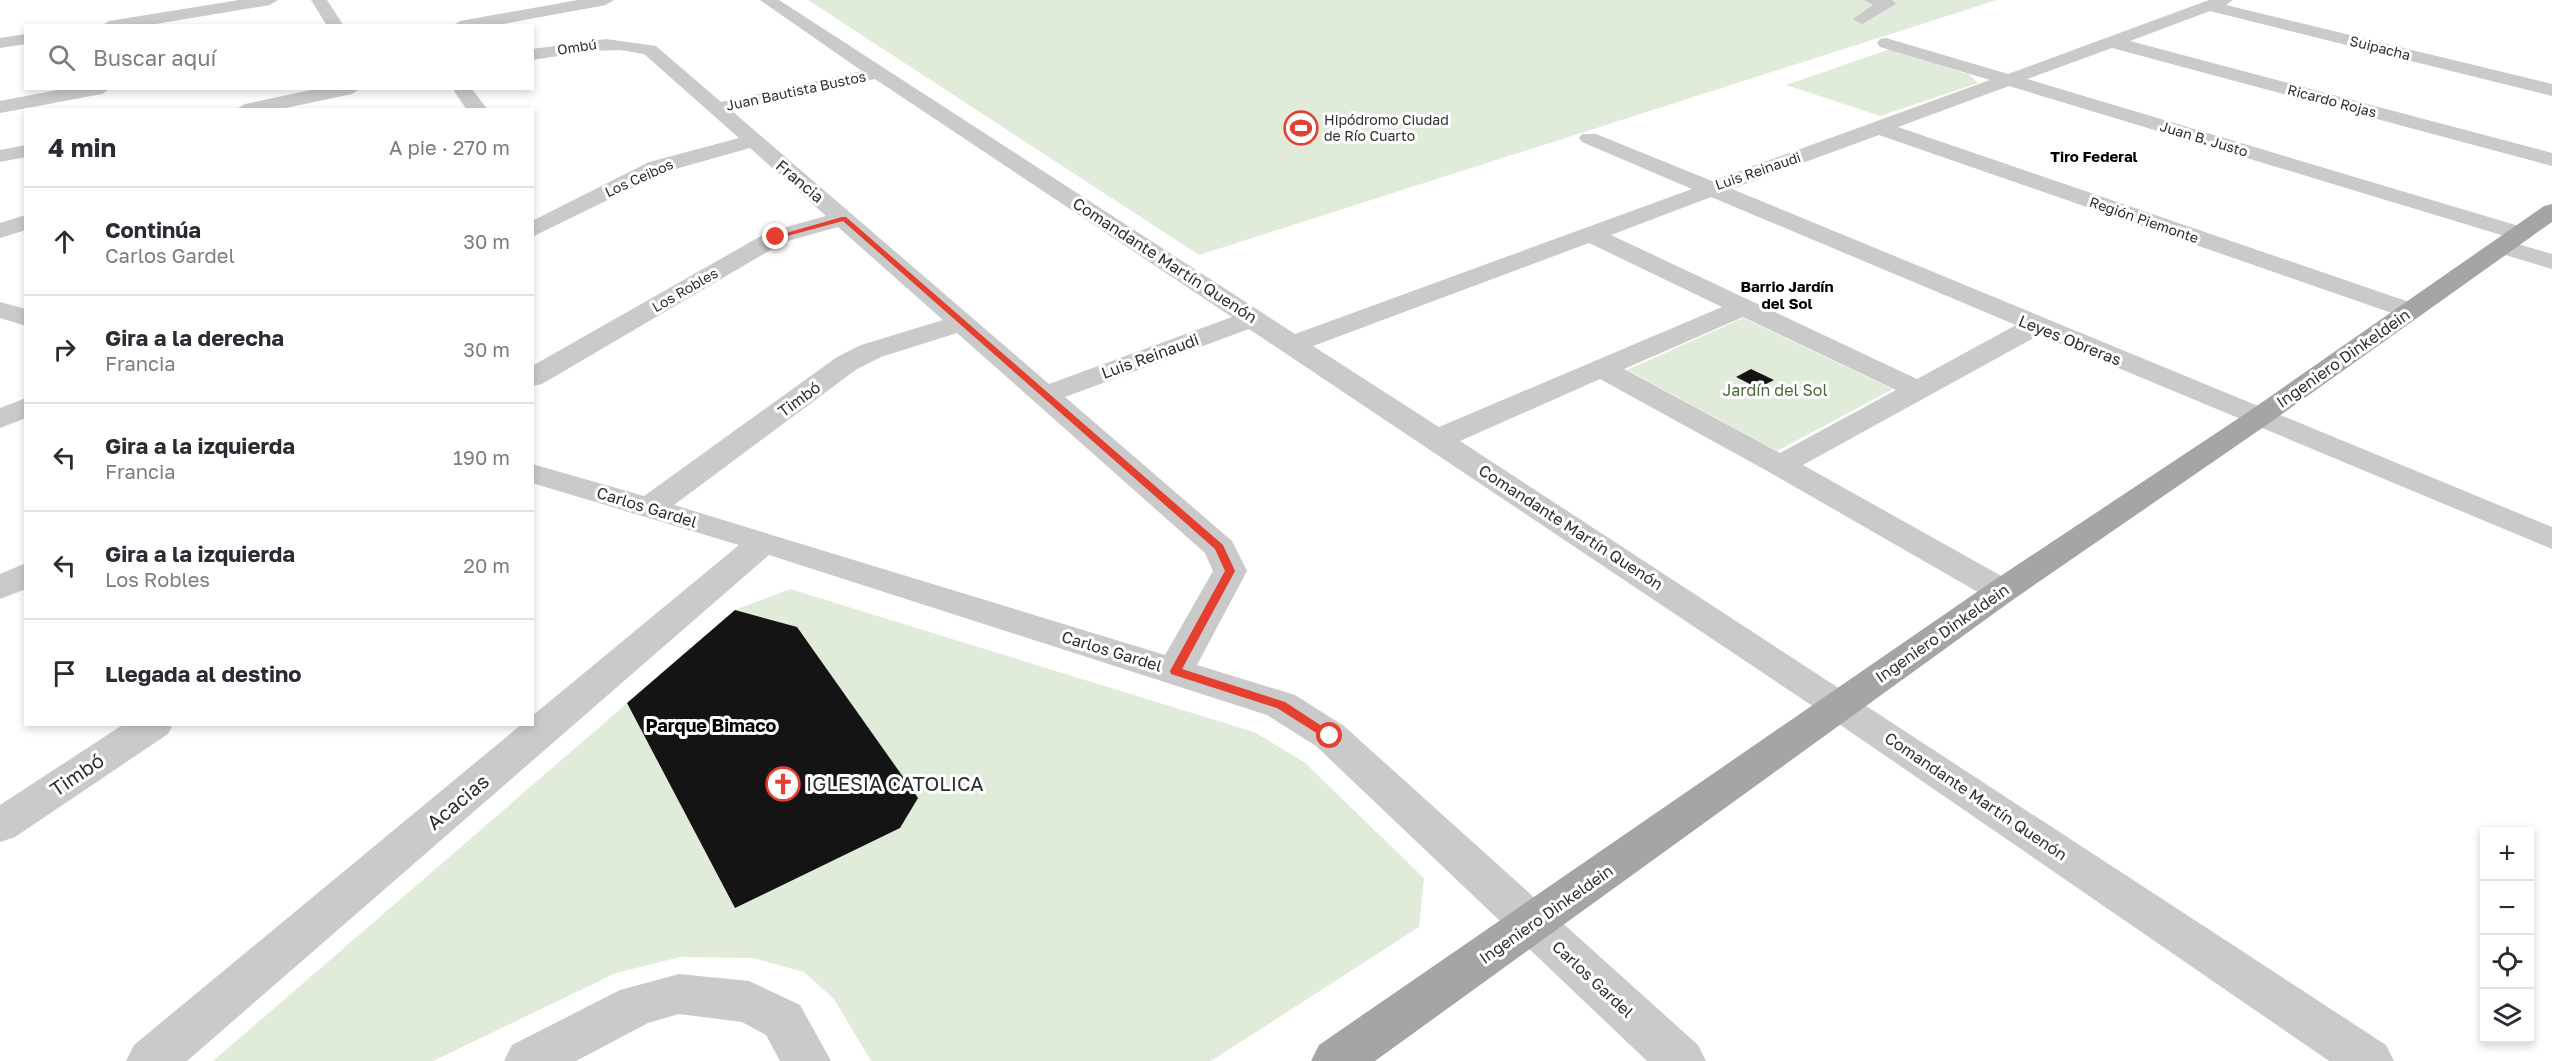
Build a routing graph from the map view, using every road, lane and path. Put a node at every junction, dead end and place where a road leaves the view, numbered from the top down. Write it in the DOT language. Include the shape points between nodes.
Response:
graph roads {
  1 [pos="270,0"];
  2 [pos="319,0"];
  3 [pos="606,0"];
  4 [pos="768,0"];
  5 [pos="1872,0"];
  6 [pos="2216,3"];
  7 [pos="1862,19"];
  8 [pos="121,24"];
  9 [pos="335,24"];
  10 [pos="471,24"];
  11 [pos="24,39"];
  12 [pos="2112,42"];
  13 [pos="0,43"];
  14 [pos="1886,43"];
  15 [pos="622,44"];
  16 [pos="534,55"];
  17 [pos="877,73"];
  18 [pos="2007,80"];
  19 [pos="91,90"];
  20 [pos="342,90"];
  21 [pos="463,90"];
  22 [pos="2552,90"];
  23 [pos="0,106"];
  24 [pos="255,108"];
  25 [pos="476,108"];
  26 [pos="715,109"];
  27 [pos="1880,128"];
  28 [pos="1588,138"];
  29 [pos="752,141"];
  30 [pos="24,151"];
  31 [pos="0,156"];
  32 [pos="2552,160"];
  33 [pos="1708,188"];
  34 [pos="2552,211"];
  35 [pos="844,218"];
  36 [pos="24,223"];
  37 [pos="534,229"];
  38 [pos="0,231"];
  39 [pos="1588,233"];
  40 [pos="2513,241"];
  41 [pos="2552,262"];
  42 [pos="1743,308"];
  43 [pos="0,310"];
  44 [pos="2409,311"];
  45 [pos="24,317"];
  46 [pos="1254,318"];
  47 [pos="964,322"];
  48 [pos="2035,326"];
  49 [pos="1292,344"];
  50 [pos="1604,369"];
  51 [pos="534,377"];
  52 [pos="1918,390"];
  53 [pos="1047,394"];
  54 [pos="24,408"];
  55 [pos="2258,418"];
  56 [pos="0,419"];
  57 [pos="1438,439"];
  58 [pos="1780,465"];
  59 [pos="534,473"];
  60 [pos="649,508"];
  61 [pos="2552,539"];
  62 [pos="764,542"];
  63 [pos="24,575"];
  64 [pos="0,588"];
  65 [pos="2002,591"];
  66 [pos="1175,671"];
  67 [pos="1840,705"];
  68 [pos="151,726"];
  69 [pos="0,826"];
  70 [pos="1533,923"];
  71 [pos="151,1061"];
  72 [pos="529,1061"];
  73 [pos="806,1061"];
  74 [pos="1336,1061"];
  75 [pos="1681,1061"];
  76 [pos="2369,1061"];
  1 -- 8 [label="street"];
  2 -- 9 [label="street"];
  3 -- 10 [label="street"];
  4 -- 17 [label="street, Comandante Martín Quenón"];
  5 -- 7 [label="street" via="1888,4"];
  6 -- 12 [label="street, Luis Reinaudi"];
  6 -- 22 [label="street, Suipacha"];
  11 -- 13 [label="street"];
  12 -- 18 [label="street, Luis Reinaudi"];
  12 -- 32 [label="street, Ricardo Rojas"];
  14 -- 18 [label="street, Juan B. Justo"];
  15 -- 16 [label="street, Ombú" via="602,43"];
  15 -- 26 [label="street, Francia" via="650,50"];
  17 -- 26 [label="street, Juan Bautista Bustos"];
  17 -- 46 [label="street, Comandante Martín Quenón"];
  18 -- 27 [label="street, Luis Reinaudi"];
  18 -- 40 [label="street, Juan B. Justo"];
  19 -- 23 [label="street"];
  20 -- 24 [label="street"];
  21 -- 25 [label="street"];
  26 -- 29 [label="street, Francia"];
  27 -- 33 [label="street, Luis Reinaudi"];
  27 -- 44 [label="street, Región Piemonte"];
  28 -- 33 [label="street, Leyes Obreras"];
  29 -- 35 [label="street, Francia"];
  29 -- 37 [label="street, Los Ceibos" via="657,167"];
  30 -- 31 [label="street"];
  33 -- 39 [label="street, Luis Reinaudi"];
  33 -- 48 [label="street, Leyes Obreras"];
  34 -- 40 [label="main road, Ingeniero Dinkeldein"];
  35 -- 47 [label="street, Francia"];
  35 -- 51 [label="street, Los Robles" via="776,237"];
  36 -- 38 [label="street"];
  39 -- 42 [label="street"];
  39 -- 49 [label="street, Luis Reinaudi"];
  40 -- 41 [label="street, Juan B. Justo"];
  40 -- 44 [label="main road, Ingeniero Dinkeldein"];
  42 -- 50 [label="street"];
  42 -- 52 [label="street"];
  43 -- 45 [label="street"];
  44 -- 55 [label="main road, Ingeniero Dinkeldein"];
  46 -- 49 [label="street, Comandante Martín Quenón"];
  46 -- 53 [label="street, Luis Reinaudi"];
  47 -- 53 [label="street, Francia"];
  47 -- 60 [label="street, Timbó" via="871,351 847,363"];
  48 -- 52 [label="street"];
  48 -- 55 [label="street, Leyes Obreras"];
  49 -- 57 [label="street, Comandante Martín Quenón"];
  50 -- 57 [label="street"];
  50 -- 58 [label="street"];
  52 -- 58 [label="street"];
  53 -- 66 [label="street, Francia" via="1220,548 1230,571"];
  54 -- 56 [label="street"];
  55 -- 61 [label="street, Leyes Obreras"];
  55 -- 65 [label="main road, Ingeniero Dinkeldein"];
  57 -- 67 [label="street, Comandante Martín Quenón"];
  58 -- 65 [label="street"];
  59 -- 60 [label="street, Carlos Gardel"];
  60 -- 62 [label="street, Carlos Gardel"];
  62 -- 66 [label="street, Carlos Gardel"];
  62 -- 71 [label="street, Acacias"];
  63 -- 64 [label="street"];
  65 -- 67 [label="main road, Ingeniero Dinkeldein"];
  66 -- 70 [label="street, Carlos Gardel" via="1281,705 1330,736"];
  67 -- 70 [label="main road, Ingeniero Dinkeldein"];
  67 -- 76 [label="street, Comandante Martín Quenón"];
  68 -- 69 [label="street, Timbó"];
  70 -- 74 [label="main road, Ingeniero Dinkeldein"];
  70 -- 75 [label="street, Carlos Gardel"];
  72 -- 73 [label="street" via="637,1005 679,994 748,1002 783,1020"];
}
